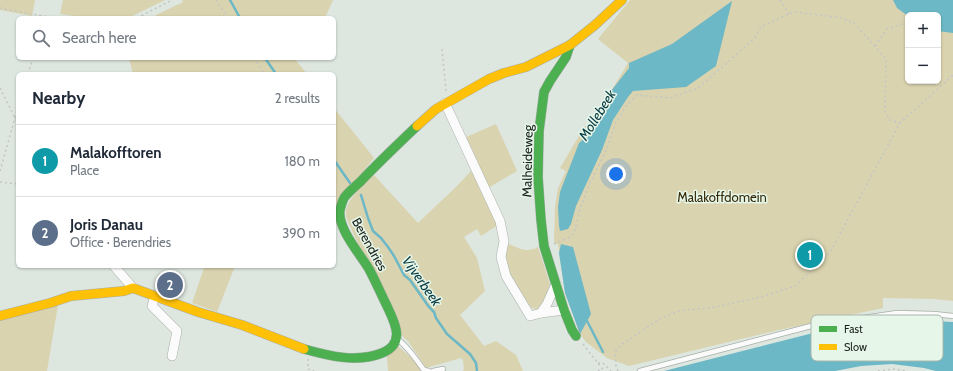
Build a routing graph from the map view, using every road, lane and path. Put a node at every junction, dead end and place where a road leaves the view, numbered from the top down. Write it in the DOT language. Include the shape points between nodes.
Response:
graph roads {
  1 [pos="172,0"];
  2 [pos="216,0"];
  3 [pos="622,0"];
  4 [pos="780,0"];
  5 [pos="0,8"];
  6 [pos="789,14"];
  7 [pos="36,16"];
  8 [pos="141,16"];
  9 [pos="227,16"];
  10 [pos="905,23"];
  11 [pos="570,45"];
  12 [pos="875,46"];
  13 [pos="442,49"];
  14 [pos="32,60"];
  15 [pos="255,60"];
  16 [pos="29,72"];
  17 [pos="263,72"];
  18 [pos="953,75"];
  19 [pos="0,88"];
  20 [pos="447,102"];
  21 [pos="16,114"];
  22 [pos="15,118"];
  23 [pos="900,123"];
  24 [pos="0,171"];
  25 [pos="0,182"];
  26 [pos="16,184"];
  27 [pos="544,246"];
  28 [pos="116,268"];
  29 [pos="556,284"];
  30 [pos="133,288"];
  31 [pos="155,296"];
  32 [pos="564,310"];
  33 [pos="541,313"];
  34 [pos="883,315"];
  35 [pos="0,316"];
  36 [pos="953,316"];
  37 [pos="811,326"];
  38 [pos="576,336"];
  39 [pos="396,339"];
  40 [pos="307,349"];
  41 [pos="172,356"];
  42 [pos="598,363"];
  43 [pos="602,368"];
  44 [pos="443,369"];
  45 [pos="314,371"];
  46 [pos="428,371"];
  47 [pos="433,371"];
  48 [pos="598,371"];
  49 [pos="604,371"];
  50 [pos="611,371"];
  51 [pos="618,371"];
  52 [pos="640,371"];
  53 [pos="878,371"];
  54 [pos="907,371"];
  1 -- 8 [label="path"];
  2 -- 9 [label="path"];
  3 -- 11 [label="street, Berendries"];
  4 -- 6 [label="path"];
  5 -- 7 [label="path"];
  6 -- 12 [label="path" via="796,12 842,18 854,23"];
  6 -- 27 [label="path" via="761,27 755,38 698,88 670,98 637,95 616,122 580,209 574,233 563,241"];
  10 -- 12 [label="path" via="887,29"];
  11 -- 20 [label="street, Berendries" via="526,67 489,79"];
  11 -- 27 [label="street, Malheideweg" via="570,50 544,92 539,131 538,177"];
  12 -- 23 [label="path" via="886,59 885,111 890,120"];
  13 -- 20 [label="path"];
  14 -- 16 [label="path"];
  15 -- 17 [label="path"];
  18 -- 23 [label="path"];
  19 -- 22 [label="path"];
  20 -- 33 [label="street" via="500,221 504,241 501,257 506,276 530,316"];
  20 -- 39 [label="street, Berendries" via="432,112 382,159 345,198 341,208 342,224 368,266 382,295 396,330"];
  21 -- 22 [label="path"];
  22 -- 24 [label="path"];
  23 -- 51 [label="path" via="829,254 795,286 761,297 715,307 679,311 661,318 621,345 615,352"];
  25 -- 26 [label="path"];
  27 -- 29 [label="street, Malheideweg"];
  28 -- 30 [label="street"];
  29 -- 32 [label="street, Malheideweg"];
  29 -- 33 [label="street"];
  30 -- 31 [label="street"];
  30 -- 35 [label="street" via="71,296"];
  31 -- 40 [label="street"];
  31 -- 41 [label="street" via="152,306 177,331"];
  32 -- 33 [label="street"];
  32 -- 38 [label="street, Malheideweg"];
  34 -- 36 [label="lane" via="897,313"];
  37 -- 52 [label="lane"];
  38 -- 42 [label="path"];
  39 -- 40 [label="street" via="390,348 369,357 351,358"];
  39 -- 46 [label="lane" via="424,370"];
  40 -- 45 [label="path" via="308,369"];
  42 -- 43 [label="path"];
  42 -- 50 [label="path" via="603,362"];
  43 -- 48 [label="path"];
  43 -- 49 [label="path"];
  44 -- 47 [label="lane"];
  53 -- 54 [label="path"];
}
